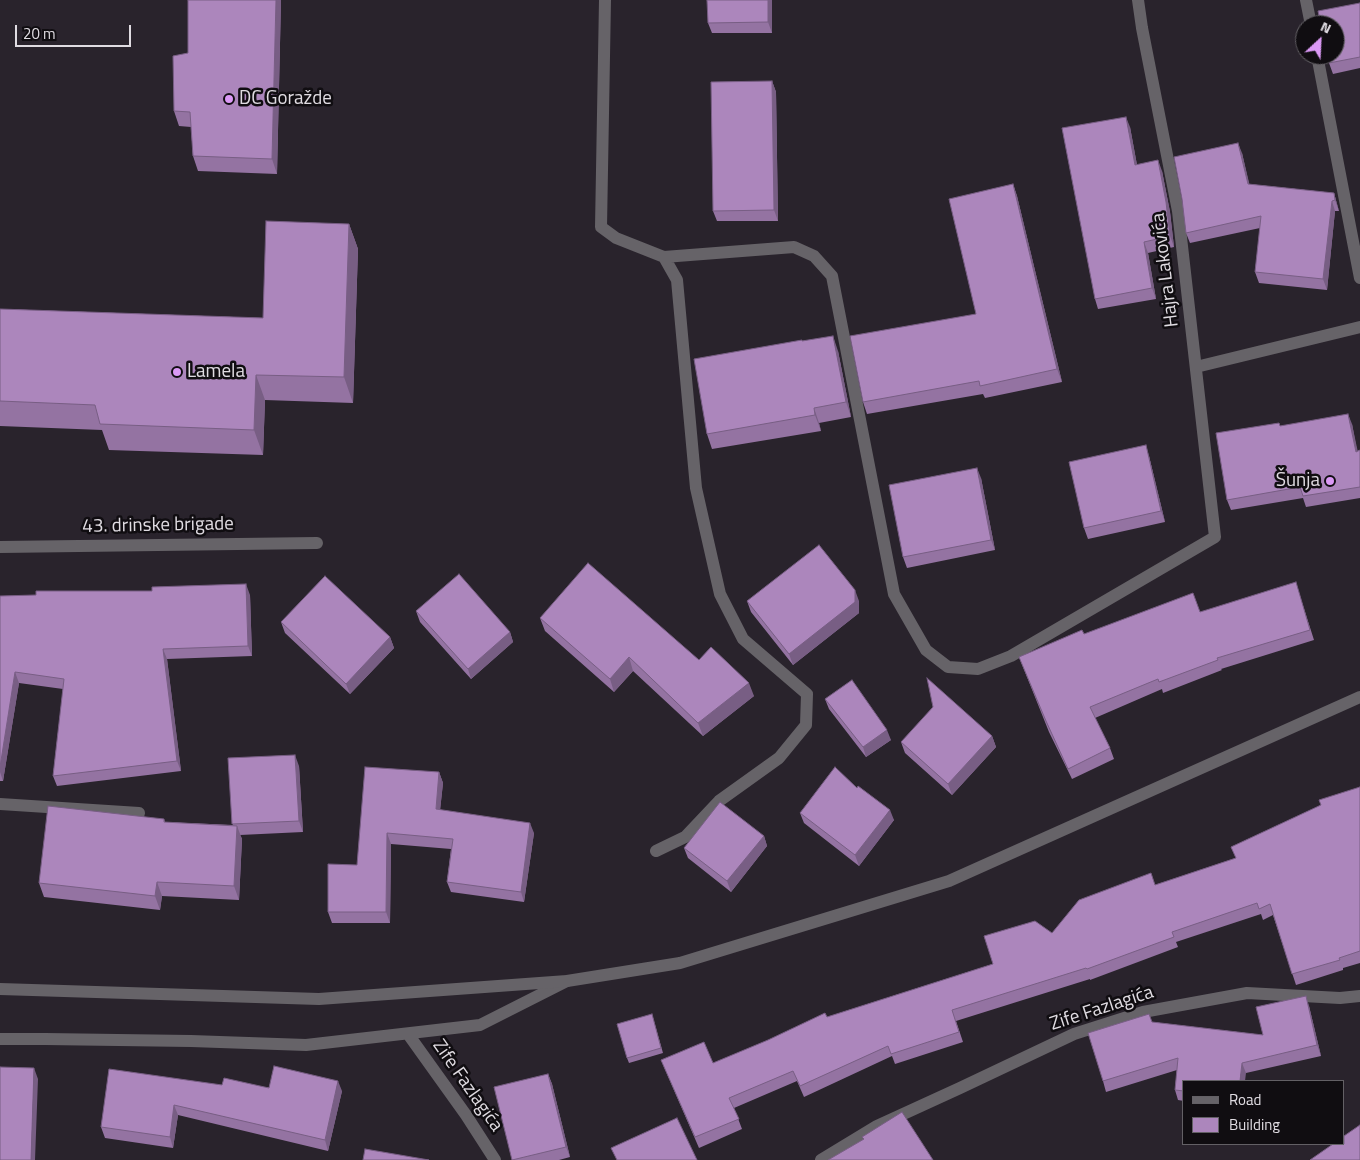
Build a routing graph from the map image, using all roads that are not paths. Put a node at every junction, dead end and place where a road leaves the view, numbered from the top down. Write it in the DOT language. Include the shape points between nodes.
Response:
graph roads {
  1 [pos="605,0"];
  2 [pos="1138,0"];
  3 [pos="1306,0"];
  4 [pos="1309,15"];
  5 [pos="1318,65"];
  6 [pos="664,257"];
  7 [pos="1360,278"];
  8 [pos="1360,327"];
  9 [pos="1196,367"];
  10 [pos="317,543"];
  11 [pos="0,547"];
  12 [pos="1360,697"];
  13 [pos="0,804"];
  14 [pos="139,814"];
  15 [pos="656,851"];
  16 [pos="567,981"];
  17 [pos="0,989"];
  18 [pos="1360,996"];
  19 [pos="408,1034"];
  20 [pos="0,1039"];
  21 [pos="495,1160"];
  22 [pos="821,1160"];
  1 -- 6 [label="street" via="602,227 616,238"];
  2 -- 9 [label="street, Hajra Lakovića" via="1178,211"];
  3 -- 4 [label="street"];
  5 -- 7 [label="street"];
  6 -- 9 [label="street, Hajra Lakovića" via="794,247 814,256 832,276 894,594 926,650 948,667 978,669 1011,656 1215,538"];
  6 -- 15 [label="street" via="676,280 696,488 720,594 743,639 806,694 806,725 779,758 719,801 685,837"];
  8 -- 9 [label="street"];
  10 -- 11 [label="street, 43. drinske brigade"];
  12 -- 16 [label="street" via="949,880 680,963"];
  13 -- 14 [label="street"];
  16 -- 17 [label="street" via="319,998"];
  16 -- 19 [label="street" via="480,1025"];
  18 -- 22 [label="street, Zife Fazlagića" via="1340,998 1247,993 1143,1012 1074,1034 877,1126"];
  19 -- 20 [label="street" via="306,1045"];
  19 -- 21 [label="street, Zife Fazlagića"];
}
